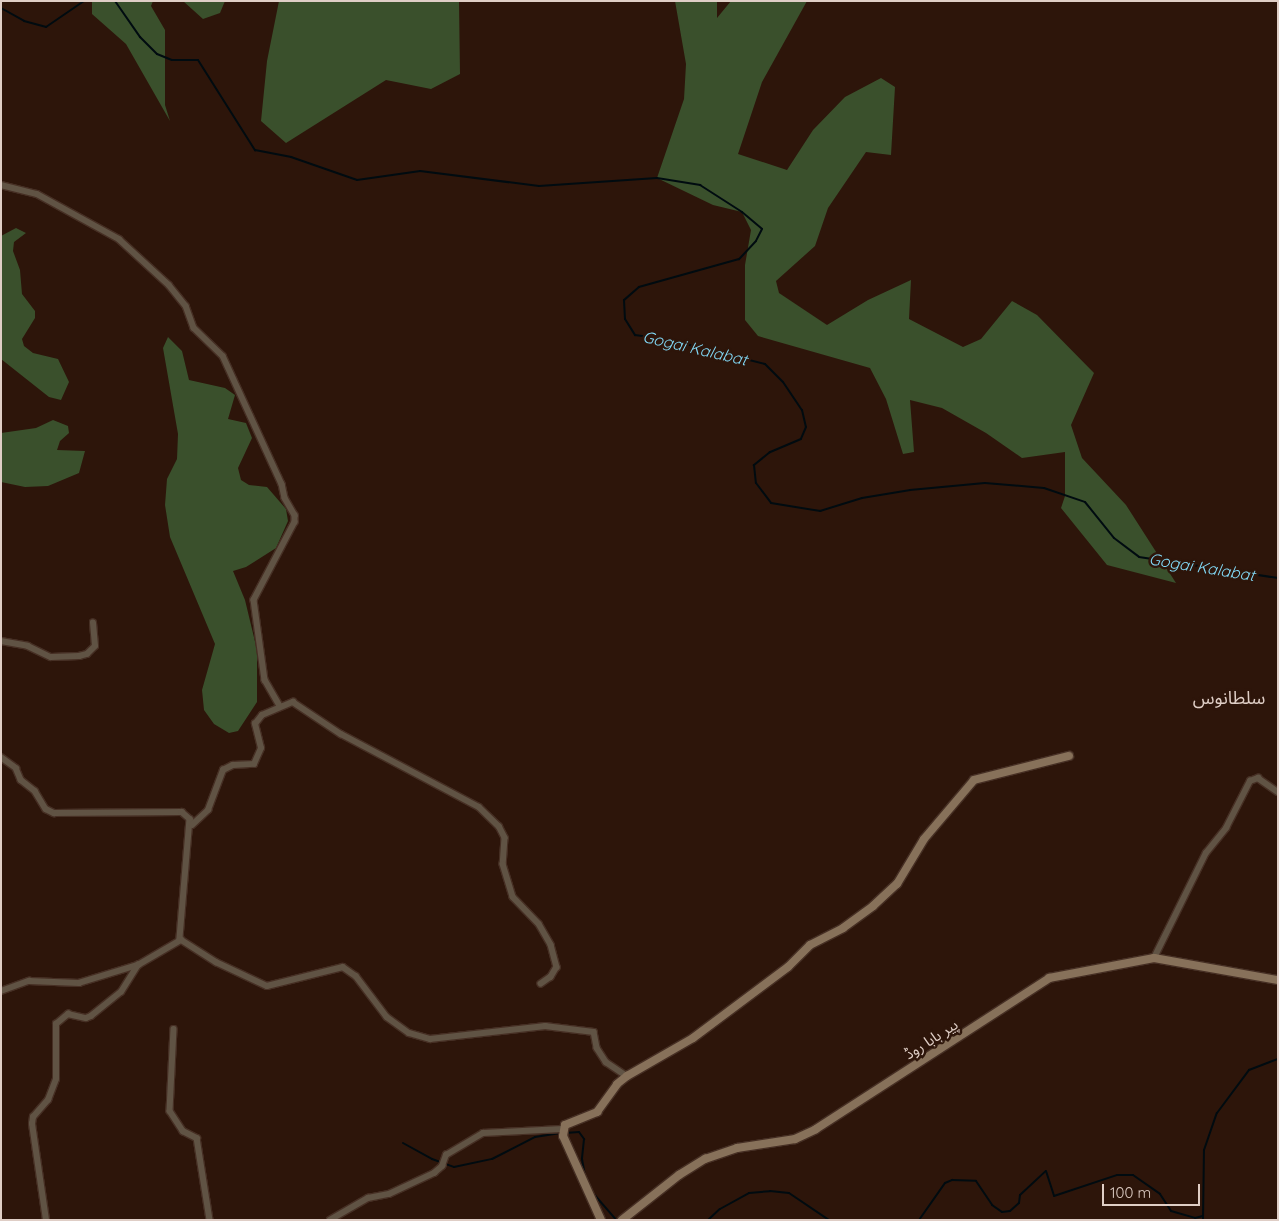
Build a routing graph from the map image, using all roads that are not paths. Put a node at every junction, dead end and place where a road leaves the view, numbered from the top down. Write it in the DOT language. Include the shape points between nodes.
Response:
graph roads {
  1 [pos="1,185"];
  2 [pos="93,623"];
  3 [pos="1,641"];
  4 [pos="280,706"];
  5 [pos="1069,756"];
  6 [pos="1,757"];
  7 [pos="1278,792"];
  8 [pos="192,825"];
  9 [pos="181,940"];
  10 [pos="1154,958"];
  11 [pos="138,965"];
  12 [pos="1278,980"];
  13 [pos="541,984"];
  14 [pos="1,991"];
  15 [pos="174,1029"];
  16 [pos="627,1076"];
  17 [pos="562,1130"];
  18 [pos="46,1220"];
  19 [pos="210,1220"];
  20 [pos="330,1220"];
  21 [pos="601,1220"];
  22 [pos="622,1220"];
  1 -- 4 [label="street" via="37,194 119,239 169,285 186,306 194,328 223,356 295,515 295,522 254,600 261,660 266,680"];
  2 -- 3 [label="street" via="95,646 87,654 79,656 51,657 28,646"];
  4 -- 8 [label="street" via="262,714 255,724 261,748 254,764 223,770 208,810"];
  4 -- 13 [label="street" via="292,702 341,734 479,807 499,826 505,838 503,864 513,897 539,924 551,945 557,967"];
  5 -- 16 [label="street" via="974,780 924,840 897,884 873,906 843,928 810,945 788,967 693,1038"];
  6 -- 8 [label="street" via="16,768 25,785 36,791 46,809 54,813 182,812"];
  7 -- 10 [label="street" via="1258,778 1250,780 1226,828 1206,853"];
  8 -- 9 [label="street" via="187,848"];
  9 -- 11 [label="street"];
  9 -- 16 [label="street" via="216,962 267,986 343,967 356,976 387,1017 409,1033 430,1039 545,1026 594,1032 597,1048 606,1062"];
  10 -- 12 [label="street, پیر بابا روڈ"];
  10 -- 22 [label="street, پیر بابا روڈ" via="1049,978 816,1129 795,1140 737,1148 705,1159 679,1175"];
  11 -- 14 [label="street" via="79,983 29,981"];
  11 -- 18 [label="street" via="111,1002 86,1018 68,1014 56,1024 56,1079 48,1100 33,1117 32,1124"];
  15 -- 19 [label="street" via="170,1111 183,1131 197,1138"];
  16 -- 17 [label="street" via="597,1112 565,1125"];
  17 -- 20 [label="street" via="483,1132 446,1155 442,1166 402,1189 368,1198"];
  17 -- 21 [label="street"];
}
